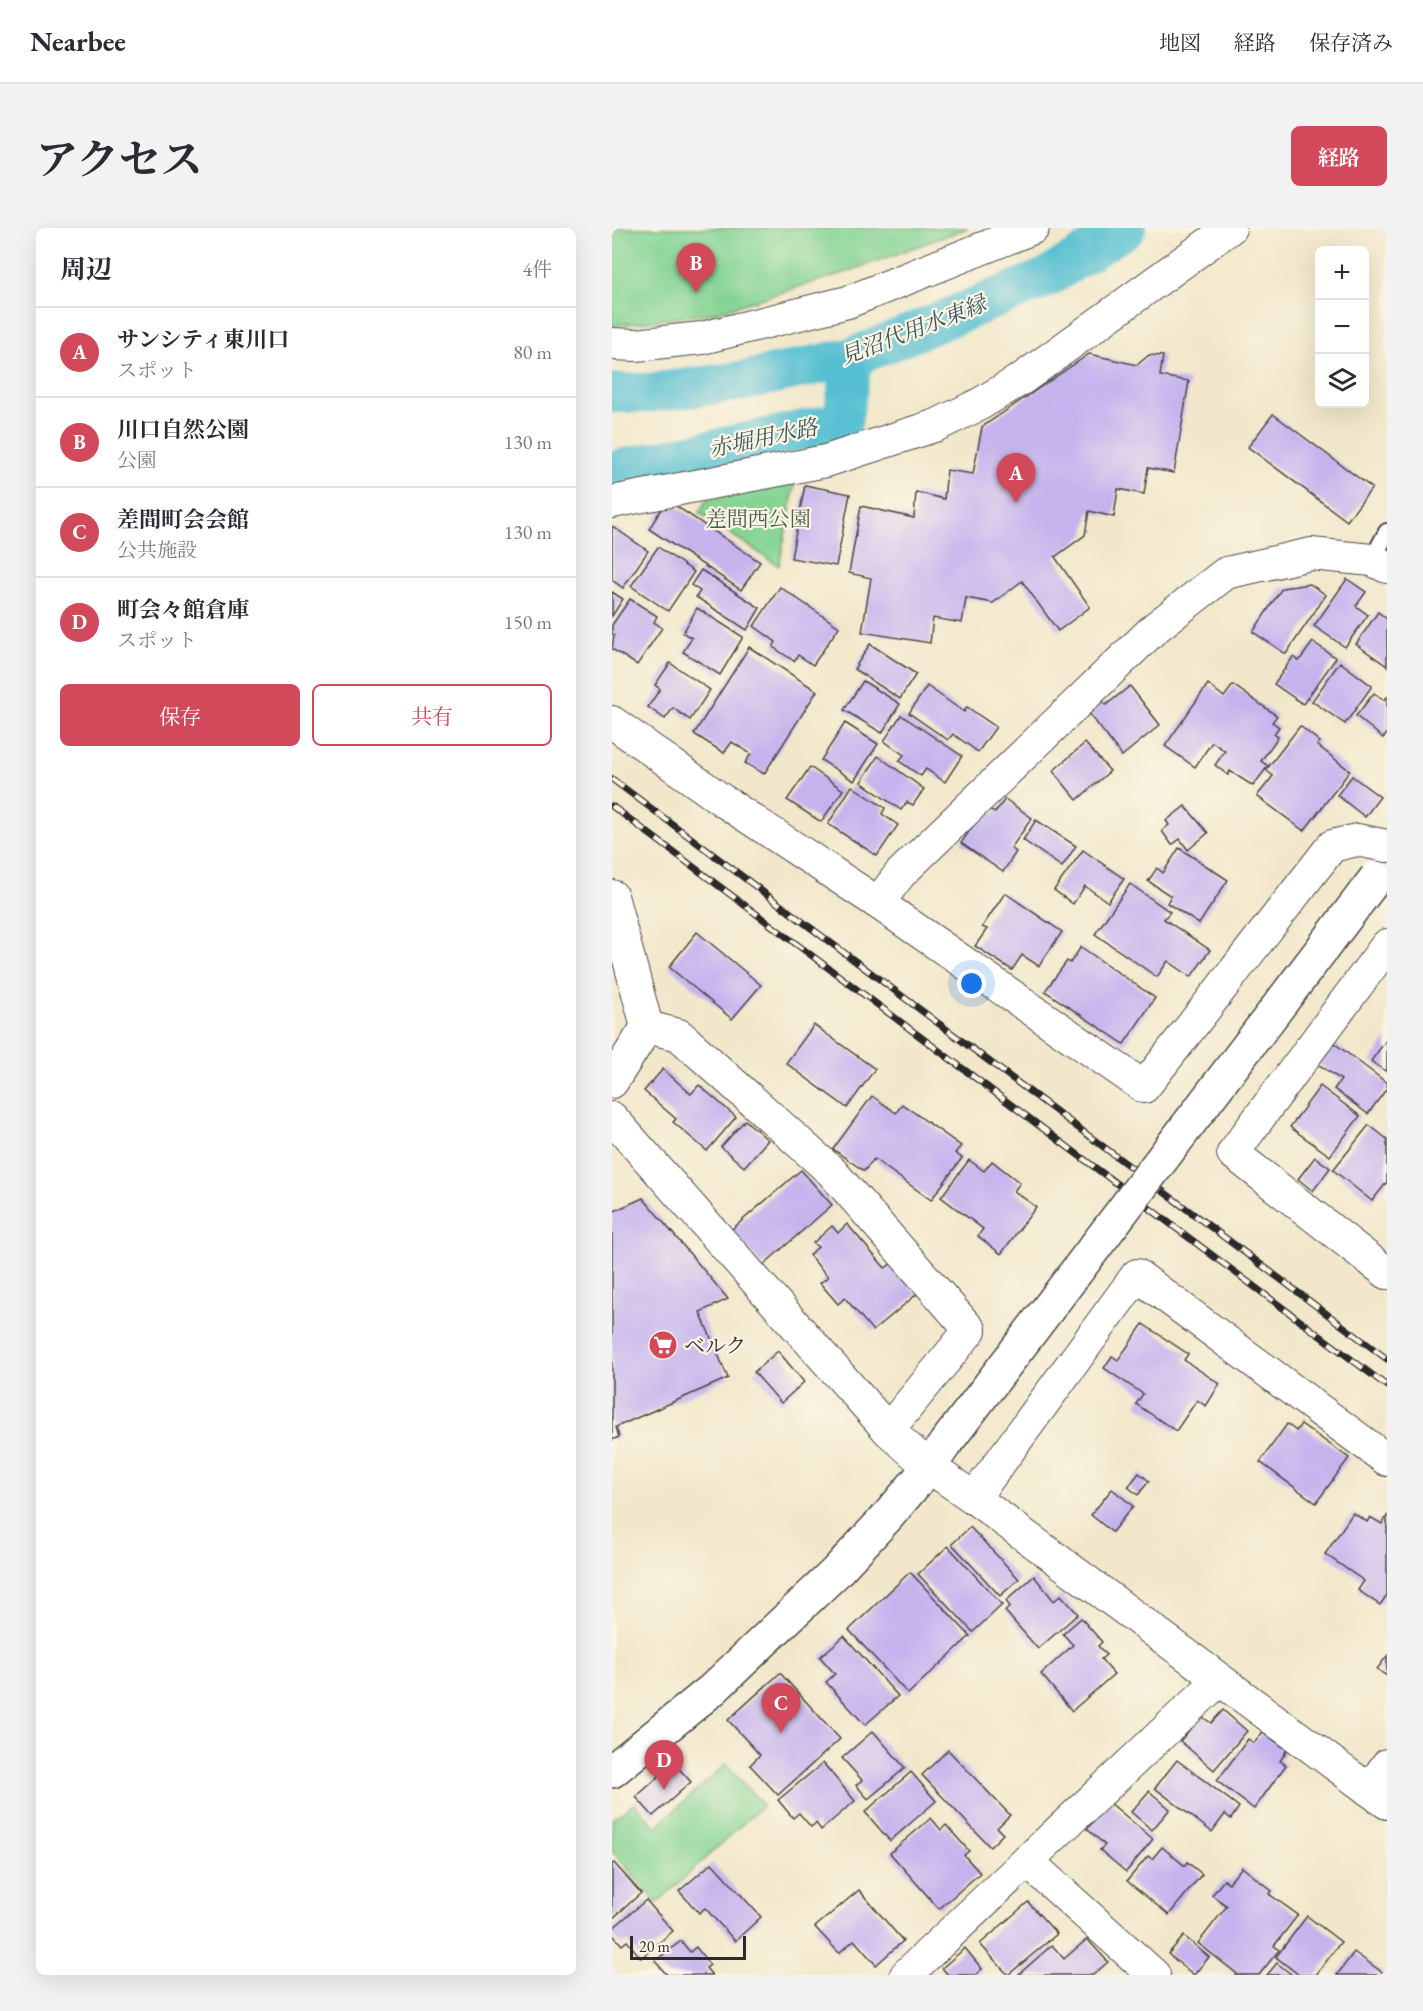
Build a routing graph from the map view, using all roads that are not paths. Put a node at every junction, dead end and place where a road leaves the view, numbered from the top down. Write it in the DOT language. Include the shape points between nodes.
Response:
graph roads {
  1 [pos="1033,228"];
  2 [pos="1230,228"];
  3 [pos="612,344"];
  4 [pos="612,502"];
  5 [pos="1387,532"];
  6 [pos="1379,563"];
  7 [pos="612,722"];
  8 [pos="1387,846"];
  9 [pos="1381,870"];
  10 [pos="612,896"];
  11 [pos="878,903"];
  12 [pos="1387,945"];
  13 [pos="646,1027"];
  14 [pos="612,1082"];
  15 [pos="612,1118"];
  16 [pos="1387,1273"];
  17 [pos="888,1430"];
  18 [pos="937,1456"];
  19 [pos="1387,1460"];
  20 [pos="974,1498"];
  21 [pos="1220,1680"];
  22 [pos="1387,1765"];
  23 [pos="612,1771"];
  24 [pos="1378,1797"];
  25 [pos="1027,1861"];
  26 [pos="906,1975"];
  27 [pos="1154,1975"];
  1 -- 3 [label="street" via="848,302 702,338"];
  2 -- 4 [label="street" via="1023,378 937,425 826,461"];
  5 -- 6 [label="lane"];
  6 -- 11 [label="street" via="1311,554 1226,573 1155,628 900,874"];
  7 -- 11 [label="street"];
  8 -- 11 [label="street" via="1357,840 1332,846 1144,1087"];
  9 -- 18 [label="street, bridge"];
  10 -- 13 [label="street"];
  12 -- 16 [label="street" via="1233,1153"];
  13 -- 14 [label="street"];
  13 -- 17 [label="street" via="679,1035 832,1172 970,1330"];
  15 -- 17 [label="street"];
  17 -- 18 [label="street"];
  18 -- 20 [label="street"];
  18 -- 23 [label="street" via="835,1573 713,1689"];
  19 -- 20 [label="street" via="1137,1275"];
  20 -- 21 [label="street"];
  21 -- 24 [label="street"];
  21 -- 25 [label="street"];
  22 -- 24 [label="street"];
  25 -- 26 [label="street"];
  25 -- 27 [label="street"];
}
